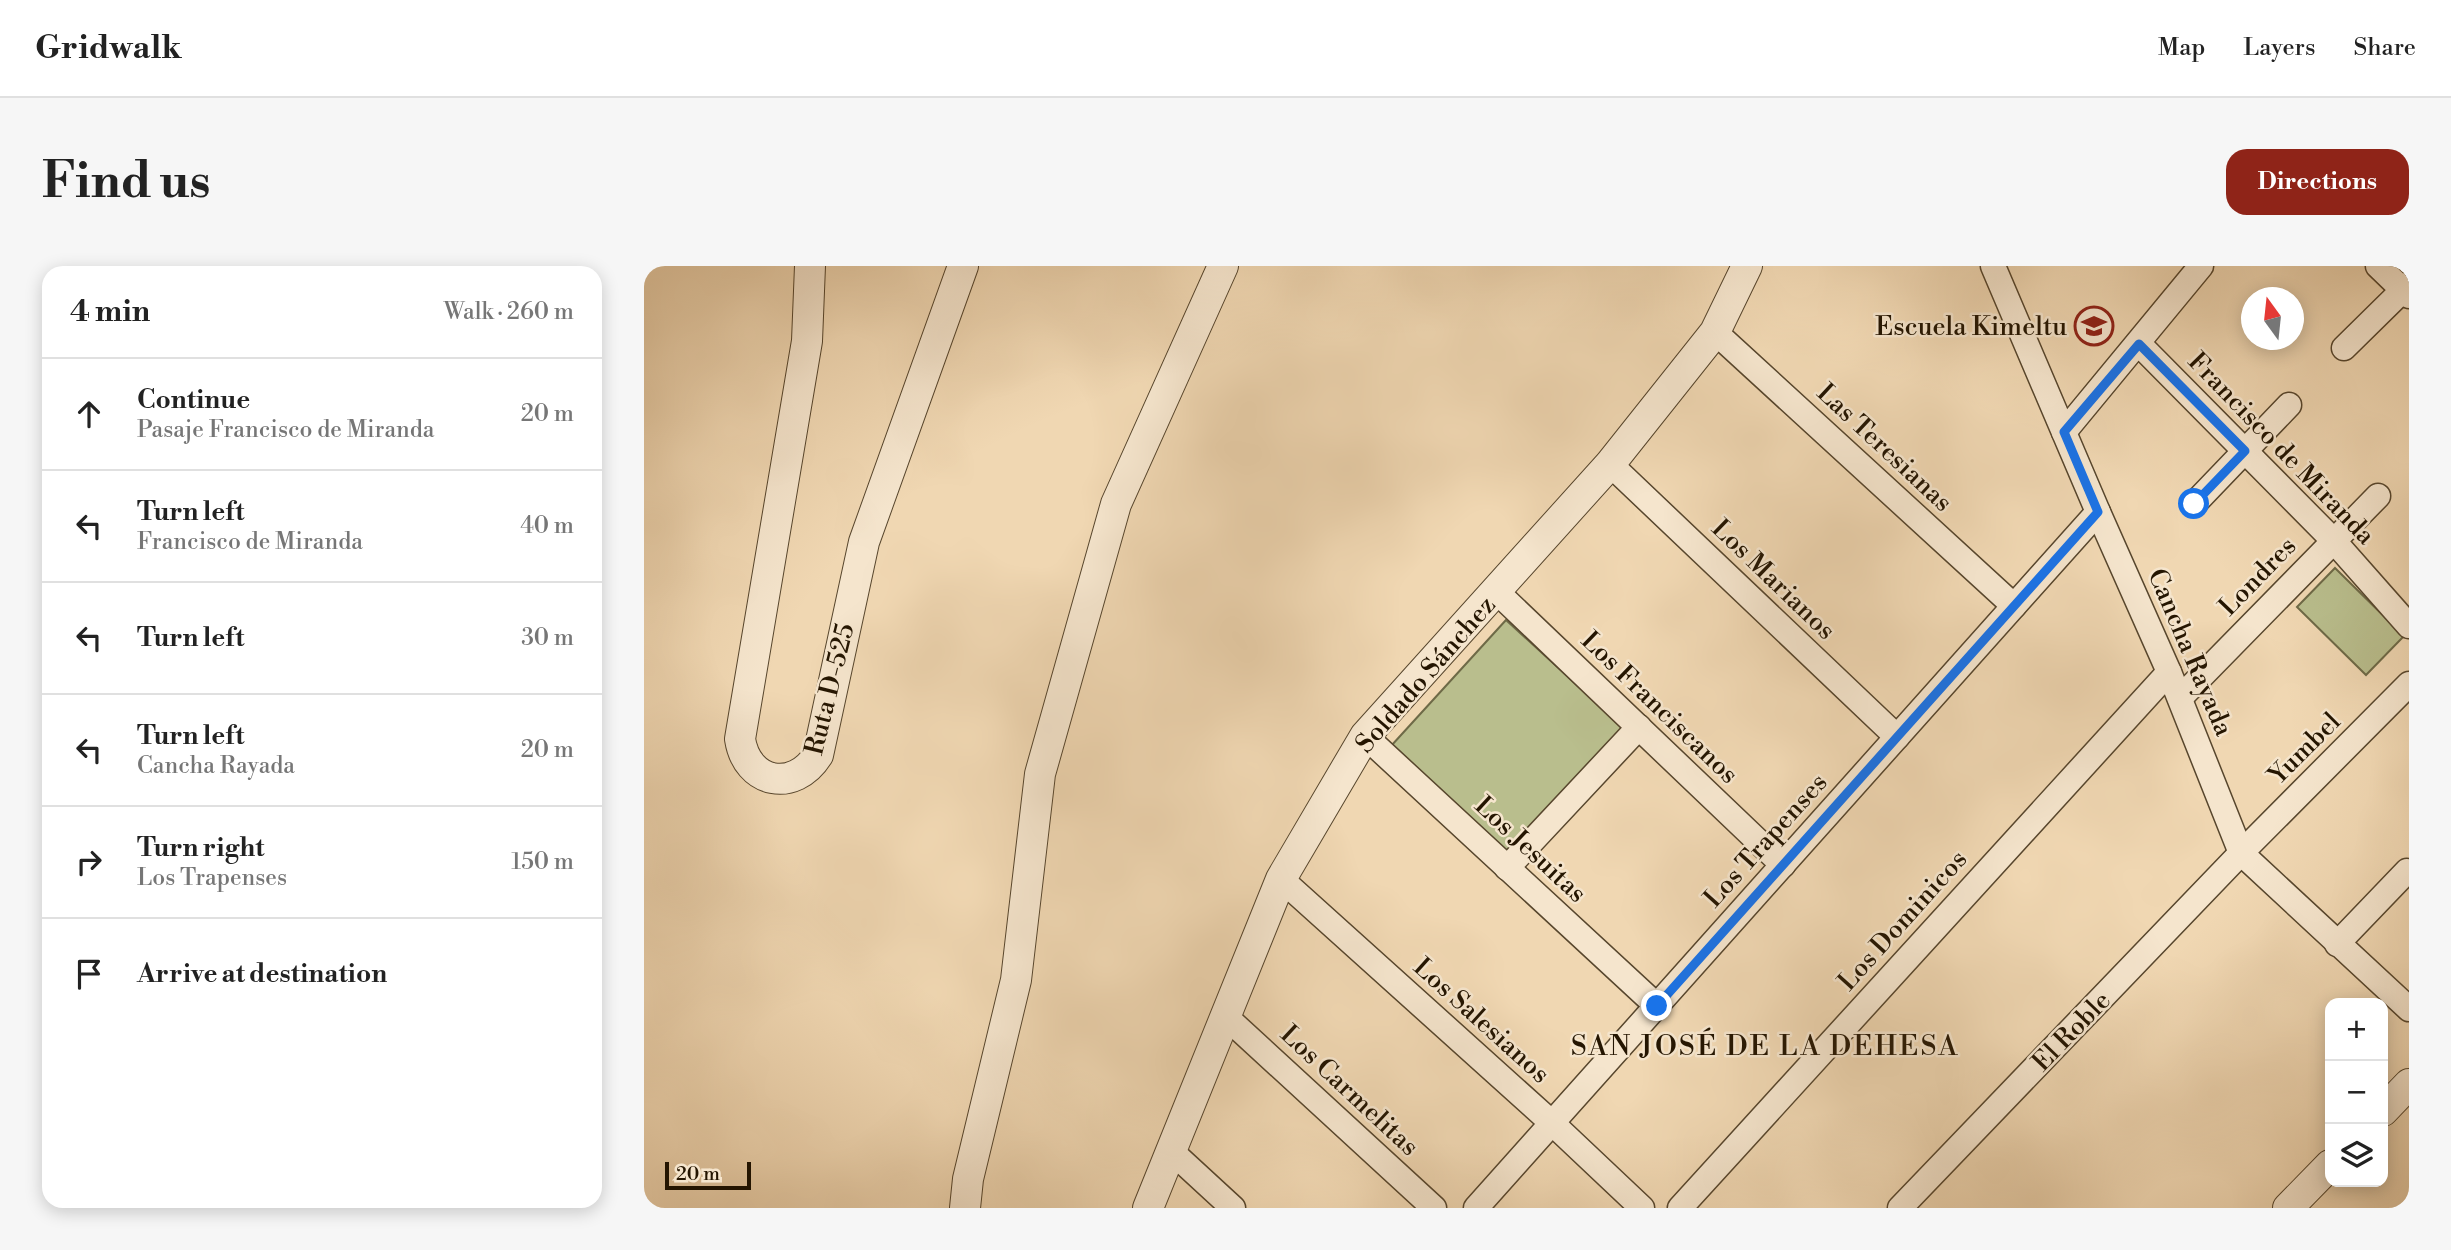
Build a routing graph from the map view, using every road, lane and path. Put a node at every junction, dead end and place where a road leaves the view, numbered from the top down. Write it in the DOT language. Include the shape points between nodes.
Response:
graph roads {
  1 [pos="810,266"];
  2 [pos="963,266"];
  3 [pos="1223,266"];
  4 [pos="1747,266"];
  5 [pos="1993,266"];
  6 [pos="2201,266"];
  7 [pos="2378,266"];
  8 [pos="2407,290"];
  9 [pos="1716,332"];
  10 [pos="2139,344"];
  11 [pos="2344,348"];
  12 [pos="2289,405"];
  13 [pos="2064,432"];
  14 [pos="2245,451"];
  15 [pos="1610,464"];
  16 [pos="2378,496"];
  17 [pos="2194,504"];
  18 [pos="2098,512"];
  19 [pos="2333,540"];
  20 [pos="1497,592"];
  21 [pos="2014,606"];
  22 [pos="2409,626"];
  23 [pos="2169,672"];
  24 [pos="2409,684"];
  25 [pos="2179,698"];
  26 [pos="1639,727"];
  27 [pos="1366,736"];
  28 [pos="1897,737"];
  29 [pos="2241,853"];
  30 [pos="1783,865"];
  31 [pos="1507,868"];
  32 [pos="2407,871"];
  33 [pos="1281,879"];
  34 [pos="2337,944"];
  35 [pos="1657,1006"];
  36 [pos="2409,1009"];
  37 [pos="1224,1015"];
  38 [pos="2409,1084"];
  39 [pos="2388,1106"];
  40 [pos="1552,1123"];
  41 [pos="1170,1150"];
  42 [pos="2325,1170"];
  43 [pos="965,1208"];
  44 [pos="1148,1208"];
  45 [pos="1233,1208"];
  46 [pos="1434,1208"];
  47 [pos="1476,1208"];
  48 [pos="1642,1208"];
  49 [pos="1679,1208"];
  50 [pos="1900,1208"];
  51 [pos="2288,1208"];
  1 -- 2 [label="street, Ruta D-525" via="807,341 740,739 747,761 774,779 796,777 818,755 864,542"];
  3 -- 43 [label="street" via="1116,504 1040,774 1016,980"];
  4 -- 9 [label="street, Soldado Sánchez"];
  5 -- 13 [label="street, Cancha Rayada"];
  6 -- 10 [label="street"];
  7 -- 8 [label="street"];
  8 -- 11 [label="street"];
  9 -- 15 [label="street, Soldado Sánchez"];
  9 -- 21 [label="street, Las Teresianas"];
  10 -- 13 [label="street"];
  10 -- 14 [label="street, Francisco de Miranda"];
  12 -- 14 [label="street"];
  13 -- 18 [label="street, Cancha Rayada"];
  14 -- 17 [label="street"];
  14 -- 19 [label="street, Francisco de Miranda"];
  15 -- 20 [label="street, Soldado Sánchez"];
  15 -- 28 [label="street, Los Marianos"];
  16 -- 19 [label="street, Londres"];
  18 -- 21 [label="street, Los Trapenses"];
  18 -- 23 [label="street, Cancha Rayada"];
  19 -- 22 [label="street, Francisco de Miranda"];
  19 -- 25 [label="street, Londres"];
  20 -- 26 [label="street, Los Franciscanos"];
  20 -- 27 [label="street, Soldado Sánchez"];
  21 -- 28 [label="street, Los Trapenses"];
  23 -- 25 [label="street, Cancha Rayada"];
  23 -- 49 [label="street, Los Dominicos"];
  24 -- 29 [label="street, Yumbel"];
  25 -- 29 [label="street, Cancha Rayada"];
  26 -- 30 [label="street, Los Franciscanos"];
  26 -- 31 [label="street"];
  27 -- 31 [label="street, Los Jesuitas"];
  27 -- 33 [label="street, Soldado Sánchez"];
  28 -- 30 [label="street, Los Trapenses"];
  29 -- 34 [label="street, Cancha Rayada"];
  29 -- 50 [label="street, El Roble"];
  30 -- 35 [label="street, Los Trapenses"];
  31 -- 35 [label="street, Los Jesuitas"];
  32 -- 34 [label="street"];
  33 -- 37 [label="street, Soldado Sánchez"];
  33 -- 40 [label="street, Los Salesianos"];
  34 -- 36 [label="street, Cancha Rayada"];
  35 -- 40 [label="street, Los Trapenses"];
  37 -- 41 [label="street, Soldado Sánchez"];
  37 -- 46 [label="street, Los Carmelitas"];
  38 -- 39 [label="street"];
  40 -- 47 [label="street, Los Trapenses"];
  40 -- 48 [label="street, Los Salesianos"];
  41 -- 44 [label="street, Soldado Sánchez"];
  41 -- 45 [label="street"];
  42 -- 51 [label="street"];
}
